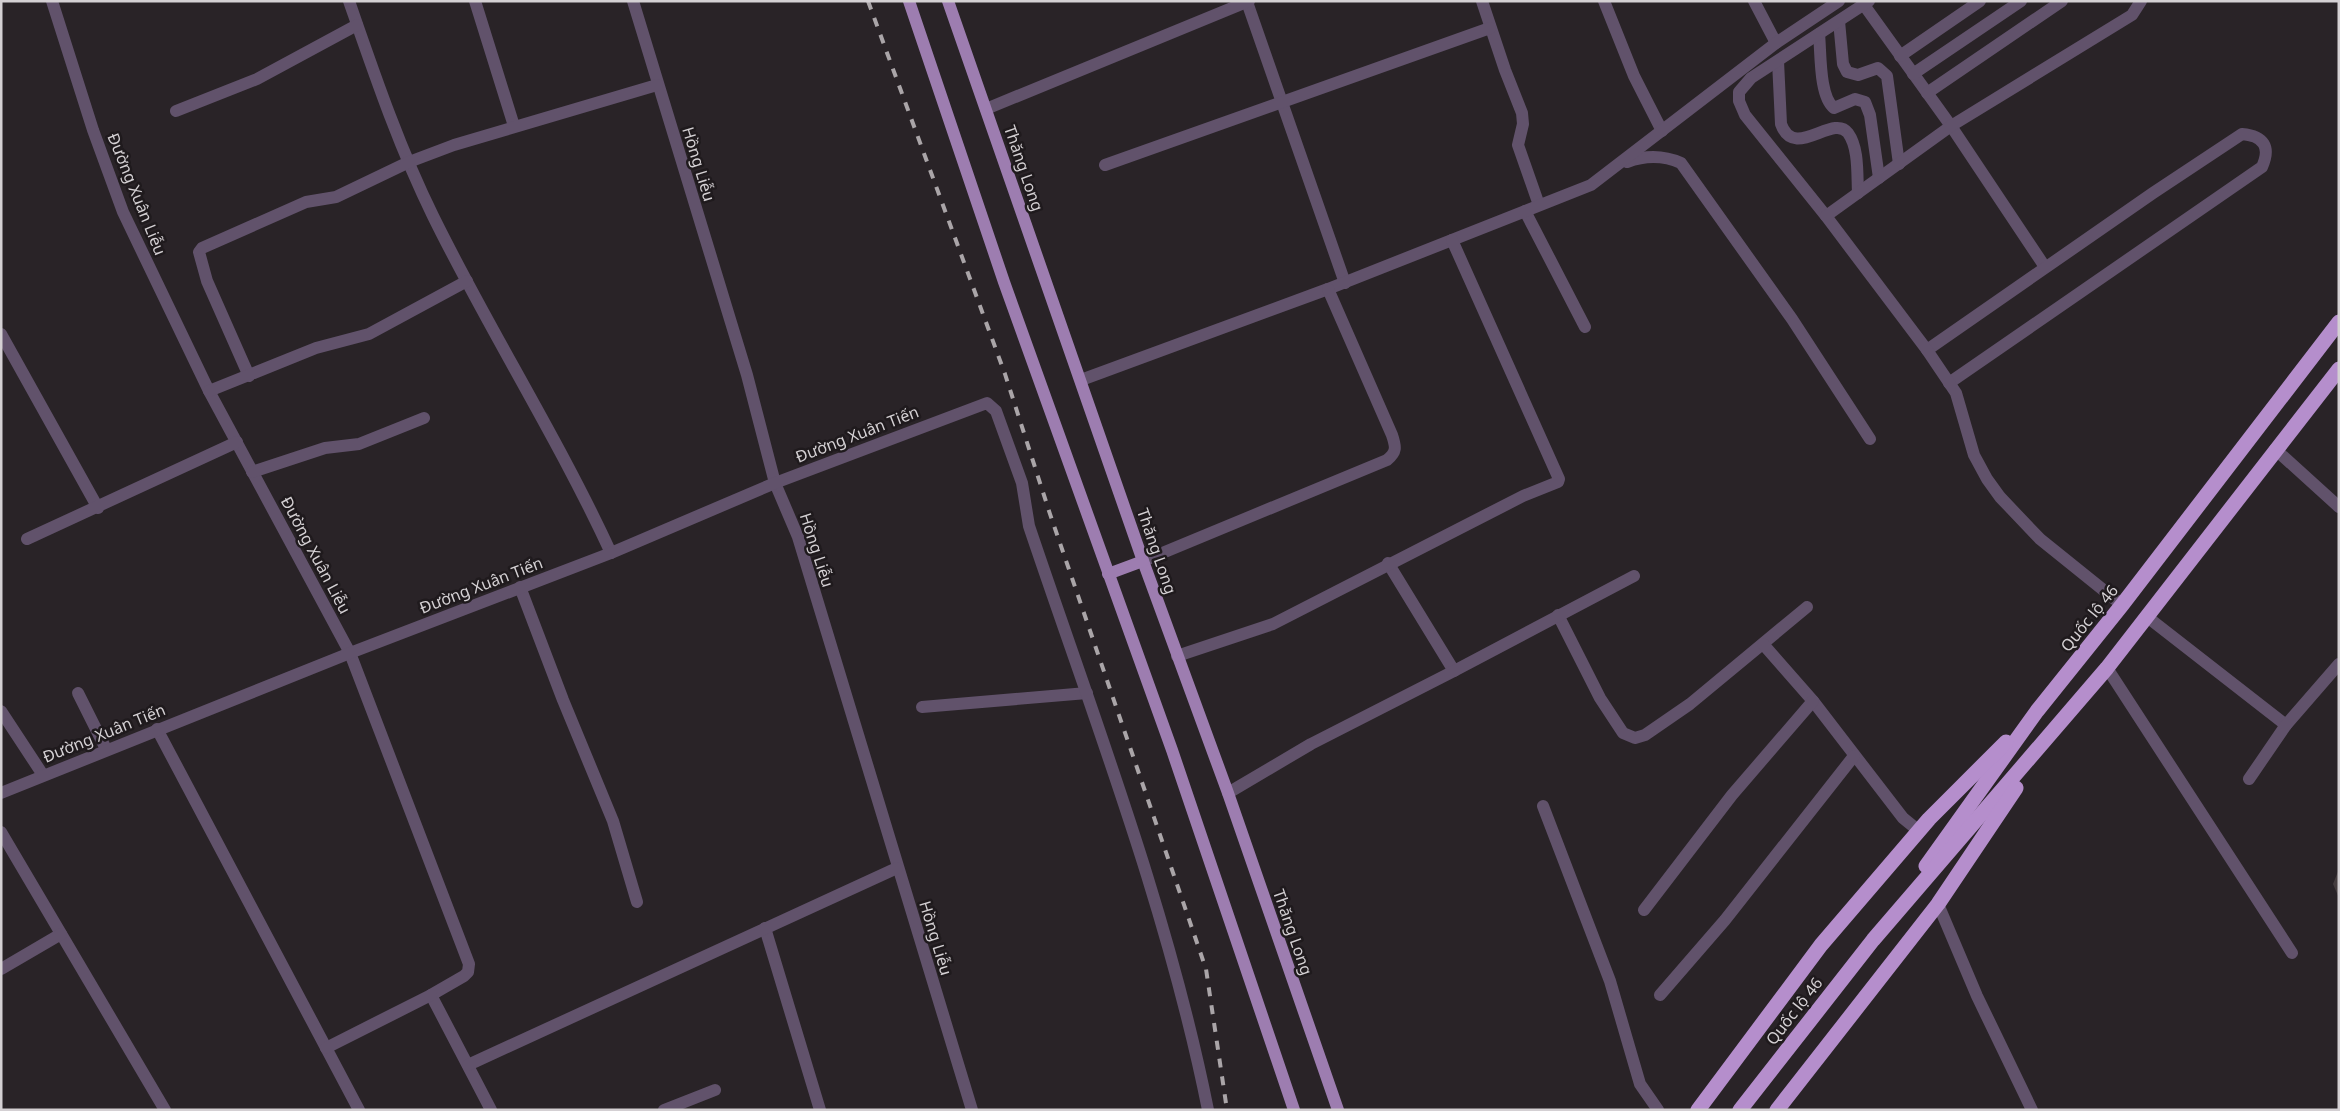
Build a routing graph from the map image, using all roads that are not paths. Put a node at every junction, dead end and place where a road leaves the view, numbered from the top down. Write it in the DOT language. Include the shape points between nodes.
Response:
graph roads {
  1 [pos="52,1"];
  2 [pos="349,1"];
  3 [pos="475,1"];
  4 [pos="632,1"];
  5 [pos="909,1"];
  6 [pos="948,1"];
  7 [pos="1482,1"];
  8 [pos="1604,1"];
  9 [pos="1754,1"];
  10 [pos="1839,1"];
  11 [pos="1980,1"];
  12 [pos="2021,1"];
  13 [pos="2062,1"];
  14 [pos="2141,1"];
  15 [pos="1248,2"];
  16 [pos="1866,3"];
  17 [pos="1839,21"];
  18 [pos="357,24"];
  19 [pos="1490,28"];
  20 [pos="1819,34"];
  21 [pos="1776,43"];
  22 [pos="1900,56"];
  23 [pos="1778,61"];
  24 [pos="1913,74"];
  25 [pos="657,85"];
  26 [pos="1927,93"];
  27 [pos="1282,100"];
  28 [pos="986,109"];
  29 [pos="176,111"];
  30 [pos="514,126"];
  31 [pos="1951,126"];
  32 [pos="1662,131"];
  33 [pos="409,162"];
  34 [pos="1899,164"];
  35 [pos="1105,165"];
  36 [pos="1616,166"];
  37 [pos="1879,178"];
  38 [pos="1858,193"];
  39 [pos="1540,205"];
  40 [pos="1525,211"];
  41 [pos="1826,216"];
  42 [pos="1452,240"];
  43 [pos="2045,267"];
  44 [pos="467,281"];
  45 [pos="1345,283"];
  46 [pos="1328,290"];
  47 [pos="2339,322"];
  48 [pos="1585,327"];
  49 [pos="1,334"];
  50 [pos="1927,350"];
  51 [pos="2339,369"];
  52 [pos="249,376"];
  53 [pos="1081,380"];
  54 [pos="1949,383"];
  55 [pos="209,391"];
  56 [pos="424,418"];
  57 [pos="1870,439"];
  58 [pos="237,442"];
  59 [pos="2275,448"];
  60 [pos="252,472"];
  61 [pos="775,483"];
  62 [pos="2339,507"];
  63 [pos="98,508"];
  64 [pos="27,539"];
  65 [pos="612,553"];
  66 [pos="1142,560"];
  67 [pos="1388,563"];
  68 [pos="1108,574"];
  69 [pos="1634,576"];
  70 [pos="520,587"];
  71 [pos="2122,605"];
  72 [pos="1807,607"];
  73 [pos="1558,615"];
  74 [pos="2146,616"];
  75 [pos="1764,644"];
  76 [pos="350,653"];
  77 [pos="1177,656"];
  78 [pos="2339,664"];
  79 [pos="2107,668"];
  80 [pos="1454,671"];
  81 [pos="78,693"];
  82 [pos="1087,694"];
  83 [pos="1813,701"];
  84 [pos="922,707"];
  85 [pos="1,711"];
  86 [pos="2037,711"];
  87 [pos="2286,725"];
  88 [pos="157,730"];
  89 [pos="2045,742"];
  90 [pos="106,750"];
  91 [pos="1854,756"];
  92 [pos="43,775"];
  93 [pos="2249,779"];
  94 [pos="1228,792"];
  95 [pos="1,793"];
  96 [pos="1543,806"];
  97 [pos="1919,831"];
  98 [pos="1,832"];
  99 [pos="897,868"];
  100 [pos="637,902"];
  101 [pos="1938,904"];
  102 [pos="1644,910"];
  103 [pos="765,928"];
  104 [pos="61,934"];
  105 [pos="1873,940"];
  106 [pos="2292,953"];
  107 [pos="1,969"];
  108 [pos="431,995"];
  109 [pos="1660,995"];
  110 [pos="326,1048"];
  111 [pos="468,1065"];
  112 [pos="715,1090"];
  113 [pos="1742,1107"];
  114 [pos="165,1110"];
  115 [pos="359,1110"];
  116 [pos="491,1110"];
  117 [pos="664,1110"];
  118 [pos="820,1110"];
  119 [pos="972,1110"];
  120 [pos="1208,1110"];
  121 [pos="1294,1110"];
  122 [pos="1338,1110"];
  123 [pos="1658,1110"];
  124 [pos="1698,1110"];
  125 [pos="1778,1110"];
  126 [pos="2032,1110"];
  1 -- 55 [label="street, Đường Xuân Liễu" via="123,212"];
  2 -- 18 [label="street"];
  3 -- 30 [label="street"];
  4 -- 25 [label="street, Hồng Liễu"];
  5 -- 68 [label="main road"];
  6 -- 28 [label="main road, Thăng Long"];
  7 -- 19 [label="street"];
  8 -- 32 [label="street" via="1634,76"];
  9 -- 21 [label="street"];
  10 -- 21 [label="street"];
  11 -- 22 [label="street"];
  12 -- 24 [label="street"];
  13 -- 26 [label="street"];
  14 -- 31 [label="street" via="2132,15"];
  15 -- 27 [label="street"];
  15 -- 28 [label="street"];
  16 -- 17 [label="street"];
  16 -- 22 [label="street"];
  17 -- 20 [label="street"];
  17 -- 34 [label="street" via="1843,64 1847,72 1858,75 1878,68 1887,76"];
  18 -- 29 [label="street" via="257,79"];
  18 -- 33 [label="street"];
  19 -- 27 [label="street"];
  19 -- 39 [label="street" via="1522,113 1518,145"];
  20 -- 23 [label="street"];
  20 -- 37 [label="street" via="1824,89 1831,105 1838,108 1850,101 1861,100 1869,110"];
  21 -- 32 [label="street"];
  22 -- 24 [label="street"];
  23 -- 38 [label="street" via="1783,130 1794,138 1832,128 1847,132 1854,147"];
  23 -- 41 [label="street" via="1742,87 1739,101 1745,115"];
  24 -- 26 [label="street"];
  25 -- 30 [label="street"];
  25 -- 61 [label="street, Hồng Liễu" via="747,375"];
  26 -- 31 [label="street"];
  27 -- 35 [label="street"];
  27 -- 45 [label="street"];
  28 -- 53 [label="main road, Thăng Long"];
  30 -- 33 [label="street"];
  31 -- 34 [label="street"];
  31 -- 43 [label="street"];
  32 -- 36 [label="street"];
  33 -- 44 [label="street" via="431,213"];
  33 -- 52 [label="street" via="336,196 306,202 199,252 207,281"];
  34 -- 37 [label="street"];
  36 -- 39 [label="street" via="1590,185"];
  36 -- 57 [label="street" via="1642,156 1668,157 1681,163 1792,319"];
  37 -- 38 [label="street"];
  38 -- 41 [label="street"];
  39 -- 40 [label="street"];
  40 -- 42 [label="street"];
  40 -- 48 [label="street"];
  41 -- 50 [label="street"];
  42 -- 45 [label="street"];
  42 -- 67 [label="street" via="1559,479"];
  43 -- 50 [label="street"];
  43 -- 54 [label="street" via="2242,134 2254,136 2264,145 2267,156 2262,167"];
  44 -- 52 [label="street" via="369,334 316,348"];
  44 -- 65 [label="street" via="586,497"];
  45 -- 46 [label="street"];
  46 -- 53 [label="street"];
  46 -- 66 [label="street" via="1392,435 1396,446 1393,455"];
  47 -- 71 [label="highway, Quốc lộ 46"];
  49 -- 63 [label="street"];
  50 -- 54 [label="street"];
  51 -- 59 [label="highway, Quốc lộ 46"];
  52 -- 55 [label="street"];
  53 -- 66 [label="main road, Thăng Long"];
  54 -- 71 [label="street" via="1956,393 1974,455 2000,497 2040,539"];
  55 -- 58 [label="street, Đường Xuân Liễu"];
  56 -- 60 [label="street" via="359,444 325,448"];
  58 -- 60 [label="street, Đường Xuân Liễu"];
  58 -- 63 [label="street"];
  59 -- 62 [label="street"];
  59 -- 74 [label="highway, Quốc lộ 46"];
  60 -- 76 [label="street, Đường Xuân Liễu"];
  61 -- 65 [label="street, Đường Xuân Tiến"];
  61 -- 82 [label="street, Đường Xuân Tiến" via="987,403 996,411 1022,483 1029,526"];
  61 -- 99 [label="street, Hồng Liễu" via="798,537"];
  63 -- 64 [label="street"];
  65 -- 70 [label="street, Đường Xuân Tiến"];
  66 -- 68 [label="main road"];
  66 -- 77 [label="main road, Thăng Long"];
  67 -- 77 [label="street" via="1273,624"];
  67 -- 80 [label="street"];
  68 -- 121 [label="main road" via="1178,767"];
  69 -- 73 [label="street"];
  70 -- 76 [label="street, Đường Xuân Tiến"];
  70 -- 100 [label="street" via="613,821"];
  71 -- 74 [label="highway"];
  71 -- 86 [label="highway, Quốc lộ 46"];
  72 -- 75 [label="street"];
  73 -- 75 [label="street" via="1600,698 1623,733 1636,738 1646,735 1690,704"];
  73 -- 80 [label="street"];
  74 -- 79 [label="highway, Quốc lộ 46"];
  74 -- 87 [label="street"];
  75 -- 83 [label="street"];
  76 -- 88 [label="street, Đường Xuân Tiến"];
  76 -- 108 [label="street, Đường Xuân Liễu" via="469,964 464,976"];
  77 -- 94 [label="main road, Thăng Long"];
  78 -- 87 [label="street"];
  79 -- 89 [label="highway, Quốc lộ 46"];
  79 -- 106 [label="street"];
  80 -- 94 [label="street" via="1311,744"];
  81 -- 90 [label="street"];
  82 -- 84 [label="street"];
  82 -- 120 [label="street" via="1166,932"];
  83 -- 91 [label="street"];
  83 -- 102 [label="street" via="1732,795"];
  85 -- 92 [label="street"];
  86 -- 97 [label="highway"];
  86 -- 105 [label="highway, Quốc lộ 46"];
  87 -- 93 [label="street"];
  88 -- 90 [label="street, Đường Xuân Tiến"];
  88 -- 110 [label="street"];
  89 -- 101 [label="highway"];
  89 -- 105 [label="highway, Quốc lộ 46"];
  90 -- 92 [label="street, Đường Xuân Tiến"];
  91 -- 97 [label="street" via="1903,818"];
  91 -- 109 [label="street" via="1725,920"];
  92 -- 95 [label="street, Đường Xuân Tiến"];
  94 -- 122 [label="main road, Thăng Long"];
  96 -- 123 [label="street" via="1610,982 1640,1084"];
  97 -- 124 [label="highway" via="1821,945"];
  98 -- 104 [label="street"];
  99 -- 103 [label="street"];
  99 -- 119 [label="street, Hồng Liễu"];
  101 -- 125 [label="highway"];
  101 -- 126 [label="street" via="1977,996"];
  103 -- 111 [label="street"];
  103 -- 118 [label="street"];
  104 -- 107 [label="street"];
  104 -- 114 [label="street"];
  105 -- 113 [label="highway, Quốc lộ 46"];
  108 -- 110 [label="street, Đường Xuân Liễu"];
  108 -- 111 [label="street"];
  110 -- 115 [label="street"];
  111 -- 116 [label="street"];
  112 -- 117 [label="street"];
}
